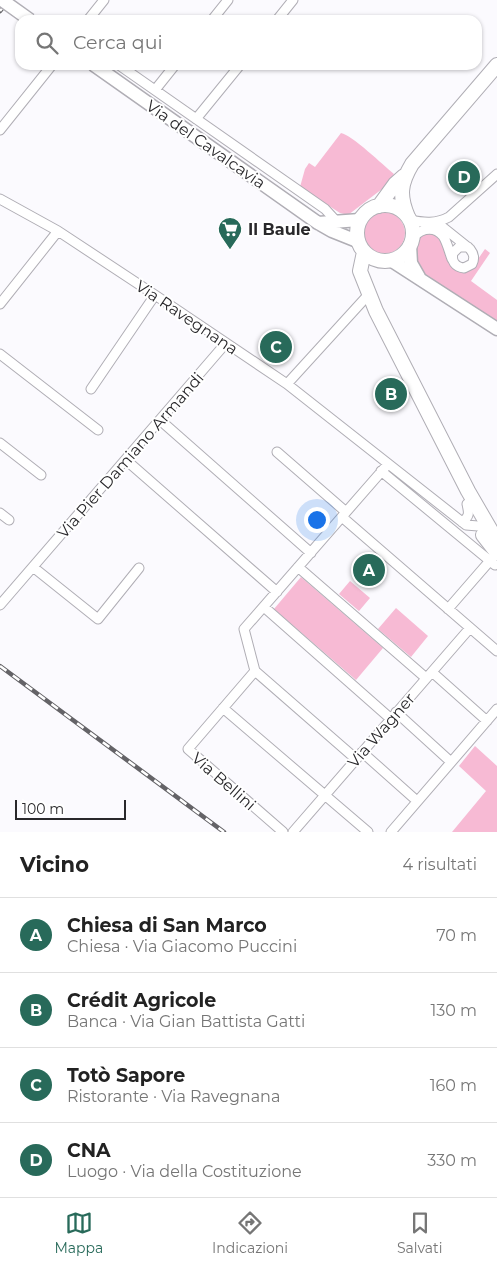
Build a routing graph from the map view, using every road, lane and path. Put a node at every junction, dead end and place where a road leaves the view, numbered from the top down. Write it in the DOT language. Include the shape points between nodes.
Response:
graph roads {
  1 [pos="2,0"];
  2 [pos="104,0"];
  3 [pos="228,0"];
  4 [pos="293,0"];
  5 [pos="23,15"];
  6 [pos="92,15"];
  7 [pos="216,15"];
  8 [pos="281,15"];
  9 [pos="497,65"];
  10 [pos="48,70"];
  11 [pos="101,70"];
  12 [pos="127,70"];
  13 [pos="171,70"];
  14 [pos="236,70"];
  15 [pos="155,90"];
  16 [pos="196,119"];
  17 [pos="0,130"];
  18 [pos="406,174"];
  19 [pos="497,174"];
  20 [pos="0,198"];
  21 [pos="378,206"];
  22 [pos="449,217"];
  23 [pos="409,219"];
  24 [pos="360,220"];
  25 [pos="337,222"];
  26 [pos="318,223"];
  27 [pos="431,223"];
  28 [pos="58,231"];
  29 [pos="449,232"];
  30 [pos="411,244"];
  31 [pos="360,247"];
  32 [pos="468,247"];
  33 [pos="452,259"];
  34 [pos="388,261"];
  35 [pos="419,277"];
  36 [pos="369,294"];
  37 [pos="155,295"];
  38 [pos="0,304"];
  39 [pos="497,329"];
  40 [pos="226,343"];
  41 [pos="0,354"];
  42 [pos="286,384"];
  43 [pos="90,389"];
  44 [pos="160,420"];
  45 [pos="98,430"];
  46 [pos="0,443"];
  47 [pos="277,452"];
  48 [pos="126,460"];
  49 [pos="388,464"];
  50 [pos="455,466"];
  51 [pos="381,471"];
  52 [pos="41,475"];
  53 [pos="0,513"];
  54 [pos="344,514"];
  55 [pos="9,520"];
  56 [pos="473,524"];
  57 [pos="311,553"];
  58 [pos="494,553"];
  59 [pos="33,567"];
  60 [pos="298,567"];
  61 [pos="139,568"];
  62 [pos="277,592"];
  63 [pos="0,606"];
  64 [pos="264,607"];
  65 [pos="448,609"];
  66 [pos="470,628"];
  67 [pos="497,651"];
  68 [pos="255,671"];
  69 [pos="429,675"];
  70 [pos="223,708"];
  71 [pos="497,709"];
  72 [pos="394,716"];
  73 [pos="487,721"];
  74 [pos="359,756"];
  75 [pos="452,762"];
  76 [pos="324,796"];
  77 [pos="417,801"];
  78 [pos="283,832"];
  79 [pos="293,832"];
  80 [pos="368,832"];
  81 [pos="391,832"];
  1 -- 5 [label="main road, bridge"];
  2 -- 6 [label="street"];
  3 -- 7 [label="street"];
  4 -- 8 [label="street"];
  9 -- 18 [label="main road"];
  10 -- 17 [label="street"];
  11 -- 26 [label="main road, Via del Cavalcavia"];
  12 -- 15 [label="street, Via del Cavalcavia"];
  13 -- 15 [label="street"];
  14 -- 16 [label="street"];
  15 -- 16 [label="street, Via del Cavalcavia"];
  16 -- 25 [label="street, Via del Cavalcavia" via="325,209"];
  18 -- 21 [label="main road"];
  18 -- 23 [label="main road" via="402,203"];
  19 -- 22 [label="street"];
  20 -- 28 [label="street, Via Ravegnana"];
  21 -- 23 [label="main road" via="395,207"];
  21 -- 24 [label="main road"];
  22 -- 27 [label="street"];
  22 -- 29 [label="street"];
  23 -- 27 [label="street"];
  23 -- 30 [label="main road" via="413,235"];
  24 -- 25 [label="main road"];
  24 -- 31 [label="main road" via="357,232"];
  25 -- 26 [label="main road"];
  26 -- 31 [label="main road, Via del Cavalcavia"];
  27 -- 29 [label="street"];
  28 -- 37 [label="street, Via Ravegnana"];
  28 -- 38 [label="street"];
  29 -- 32 [label="street"];
  30 -- 33 [label="street" via="418,233 430,229 438,231"];
  30 -- 34 [label="main road" via="403,255"];
  30 -- 35 [label="main road" via="411,263"];
  31 -- 34 [label="main road" via="377,261"];
  31 -- 36 [label="main road" via="360,271"];
  32 -- 33 [label="street" via="456,248"];
  32 -- 33 [label="street" via="474,254 470,266 457,267"];
  34 -- 35 [label="main road"];
  34 -- 36 [label="main road" via="376,267 370,275"];
  35 -- 39 [label="main road"];
  36 -- 42 [label="street"];
  36 -- 50 [label="main road"];
  37 -- 40 [label="street, Via Ravegnana"];
  37 -- 43 [label="street"];
  40 -- 42 [label="street, Via Ravegnana"];
  40 -- 44 [label="street, Via Pier Damiano Armandi"];
  41 -- 45 [label="street"];
  42 -- 49 [label="street, Via Ravegnana"];
  44 -- 48 [label="street, Via Pier Damiano Armandi"];
  44 -- 57 [label="street"];
  46 -- 52 [label="street"];
  47 -- 54 [label="street"];
  48 -- 59 [label="street, Via Pier Damiano Armandi"];
  48 -- 62 [label="street"];
  49 -- 51 [label="street"];
  49 -- 56 [label="street, Via Ravegnana"];
  50 -- 56 [label="main road"];
  50 -- 56 [label="main road"];
  51 -- 54 [label="street"];
  51 -- 58 [label="street"];
  53 -- 55 [label="street"];
  54 -- 57 [label="street"];
  54 -- 65 [label="street"];
  56 -- 58 [label="main road, Via Ravegnana"];
  56 -- 58 [label="street, Via Ravegnana"];
  57 -- 60 [label="street"];
  58 -- 65 [label="street"];
  59 -- 61 [label="street" via="98,619"];
  59 -- 63 [label="street, Via Pier Damiano Armandi"];
  60 -- 62 [label="street"];
  60 -- 69 [label="street"];
  62 -- 64 [label="street"];
  64 -- 68 [label="street" via="244,629"];
  64 -- 72 [label="street"];
  65 -- 66 [label="street"];
  66 -- 67 [label="street"];
  66 -- 69 [label="street, Via Wagner"];
  68 -- 70 [label="street"];
  68 -- 74 [label="street"];
  69 -- 72 [label="street, Via Wagner"];
  69 -- 73 [label="street"];
  70 -- 76 [label="street"];
  70 -- 78 [label="street, Via Bellini" via="188,749"];
  71 -- 73 [label="street"];
  72 -- 74 [label="street, Via Wagner"];
  72 -- 75 [label="street"];
  73 -- 75 [label="street"];
  74 -- 76 [label="street, Via Wagner"];
  74 -- 77 [label="street"];
  75 -- 77 [label="street"];
  76 -- 79 [label="street, Via Wagner"];
  76 -- 80 [label="street"];
  77 -- 81 [label="street"];
}
